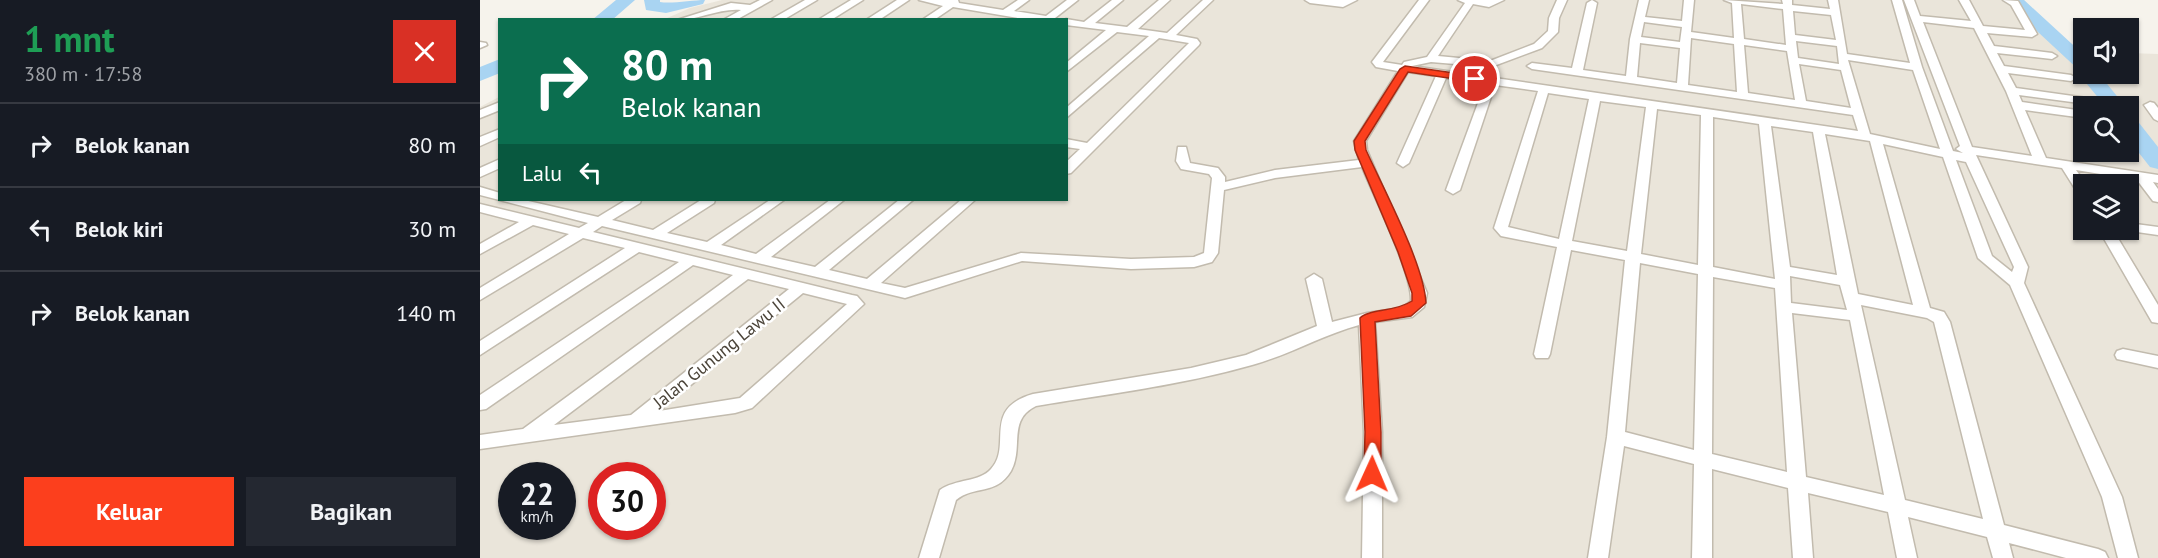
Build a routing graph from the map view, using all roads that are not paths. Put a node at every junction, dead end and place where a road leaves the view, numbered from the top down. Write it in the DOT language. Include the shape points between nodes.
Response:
graph roads {
  1 [pos="766,0"];
  2 [pos="812,0"];
  3 [pos="858,0"];
  4 [pos="904,0"];
  5 [pos="924,0"];
  6 [pos="1024,0"];
  7 [pos="1073,0"];
  8 [pos="1118,0"];
  9 [pos="1165,0"];
  10 [pos="1208,0"];
  11 [pos="1311,0"];
  12 [pos="1352,0"];
  13 [pos="1424,0"];
  14 [pos="1467,0"];
  15 [pos="1499,0"];
  16 [pos="1562,0"];
  17 [pos="1644,0"];
  18 [pos="1689,0"];
  19 [pos="1734,0"];
  20 [pos="1833,0"];
  21 [pos="1897,0"];
  22 [pos="1910,0"];
  23 [pos="1964,0"];
  24 [pos="2008,0"];
  25 [pos="955,2"];
  26 [pos="1592,3"];
  27 [pos="1788,4"];
  28 [pos="751,8"];
  29 [pos="1001,11"];
  30 [pos="1837,13"];
  31 [pos="689,18"];
  32 [pos="732,18"];
  33 [pos="779,18"];
  34 [pos="826,18"];
  35 [pos="874,18"];
  36 [pos="930,18"];
  37 [pos="987,18"];
  38 [pos="1032,18"];
  39 [pos="1051,18"];
  40 [pos="1917,18"];
  41 [pos="1641,19"];
  42 [pos="1069,25"];
  43 [pos="1086,25"];
  44 [pos="1979,27"];
  45 [pos="1114,29"];
  46 [pos="1687,30"];
  47 [pos="1129,31"];
  48 [pos="1156,35"];
  49 [pos="1168,36"];
  50 [pos="1635,39"];
  51 [pos="1739,42"];
  52 [pos="1842,44"];
  53 [pos="1686,46"];
  54 [pos="1792,49"];
  55 [pos="1992,49"];
  56 [pos="1842,56"];
  57 [pos="2052,56"];
  58 [pos="1431,59"];
  59 [pos="1532,66"];
  60 [pos="1068,67"];
  61 [pos="1917,67"];
  62 [pos="1847,68"];
  63 [pos="1405,69"];
  64 [pos="2002,69"];
  65 [pos="1577,72"];
  66 [pos="1442,74"];
  67 [pos="2071,78"];
  68 [pos="1631,79"];
  69 [pos="1491,81"];
  70 [pos="1682,86"];
  71 [pos="1544,89"];
  72 [pos="2012,91"];
  73 [pos="1743,95"];
  74 [pos="1595,97"];
  75 [pos="2073,99"];
  76 [pos="1801,103"];
  77 [pos="1652,105"];
  78 [pos="2018,105"];
  79 [pos="2158,105"];
  80 [pos="498,106"];
  81 [pos="1858,112"];
  82 [pos="1068,113"];
  83 [pos="1707,113"];
  84 [pos="2073,113"];
  85 [pos="480,114"];
  86 [pos="2158,117"];
  87 [pos="1766,122"];
  88 [pos="1818,129"];
  89 [pos="498,133"];
  90 [pos="1870,138"];
  91 [pos="480,142"];
  92 [pos="1068,143"];
  93 [pos="1090,147"];
  94 [pos="1182,150"];
  95 [pos="1946,150"];
  96 [pos="1970,155"];
  97 [pos="2041,162"];
  98 [pos="1403,163"];
  99 [pos="498,164"];
  100 [pos="1367,164"];
  101 [pos="2067,166"];
  102 [pos="1068,168"];
  103 [pos="480,173"];
  104 [pos="2073,175"];
  105 [pos="2150,178"];
  106 [pos="1219,187"];
  107 [pos="1453,190"];
  108 [pos="480,191"];
  109 [pos="498,196"];
  110 [pos="2158,198"];
  111 [pos="514,201"];
  112 [pos="563,201"];
  113 [pos="633,201"];
  114 [pos="707,201"];
  115 [pos="777,201"];
  116 [pos="837,201"];
  117 [pos="906,201"];
  118 [pos="968,201"];
  119 [pos="550,208"];
  120 [pos="481,210"];
  121 [pos="602,220"];
  122 [pos="530,221"];
  123 [pos="2139,228"];
  124 [pos="2158,231"];
  125 [pos="580,232"];
  126 [pos="656,234"];
  127 [pos="2112,240"];
  128 [pos="1565,244"];
  129 [pos="637,247"];
  130 [pos="709,247"];
  131 [pos="480,250"];
  132 [pos="1634,257"];
  133 [pos="691,260"];
  134 [pos="757,260"];
  135 [pos="1706,269"];
  136 [pos="746,273"];
  137 [pos="817,273"];
  138 [pos="1782,278"];
  139 [pos="1314,279"];
  140 [pos="1845,281"];
  141 [pos="2016,283"];
  142 [pos="868,285"];
  143 [pos="801,287"];
  144 [pos="2142,289"];
  145 [pos="2158,292"];
  146 [pos="480,295"];
  147 [pos="1851,298"];
  148 [pos="1784,307"];
  149 [pos="1923,312"];
  150 [pos="1857,316"];
  151 [pos="1367,318"];
  152 [pos="2158,318"];
  153 [pos="1326,329"];
  154 [pos="480,349"];
  155 [pos="1542,354"];
  156 [pos="2123,355"];
  157 [pos="2158,362"];
  158 [pos="480,404"];
  159 [pos="636,420"];
  160 [pos="527,436"];
  161 [pos="1616,437"];
  162 [pos="480,441"];
  163 [pos="1704,460"];
  164 [pos="1796,484"];
  165 [pos="1898,508"];
  166 [pos="1994,529"];
  167 [pos="929,558"];
  168 [pos="1372,558"];
  169 [pos="1598,558"];
  170 [pos="1702,558"];
  171 [pos="1803,558"];
  172 [pos="1907,558"];
  173 [pos="2003,558"];
  174 [pos="2098,558"];
  175 [pos="2128,558"];
  1 -- 28 [label="street"];
  2 -- 33 [label="street"];
  3 -- 34 [label="street"];
  4 -- 35 [label="street"];
  5 -- 25 [label="street"];
  6 -- 29 [label="street"];
  7 -- 39 [label="street"];
  8 -- 43 [label="street"];
  9 -- 47 [label="street"];
  10 -- 49 [label="street"];
  11 -- 12 [label="street" via="1345,4"];
  13 -- 63 [label="street" via="1377,62"];
  14 -- 15 [label="street" via="1489,4"];
  14 -- 58 [label="street"];
  16 -- 58 [label="street" via="1553,32 1538,46 1487,65"];
  17 -- 41 [label="street"];
  18 -- 46 [label="street"];
  19 -- 27 [label="street"];
  19 -- 51 [label="street"];
  20 -- 30 [label="street"];
  21 -- 61 [label="street"];
  22 -- 40 [label="street"];
  23 -- 44 [label="street"];
  24 -- 44 [label="street" via="2015,3 2032,34"];
  25 -- 29 [label="street"];
  25 -- 36 [label="street"];
  26 -- 65 [label="street"];
  27 -- 30 [label="street"];
  27 -- 54 [label="street"];
  28 -- 31 [label="street" via="731,6"];
  28 -- 32 [label="street"];
  29 -- 37 [label="street"];
  29 -- 38 [label="street"];
  30 -- 52 [label="street"];
  40 -- 44 [label="street"];
  40 -- 96 [label="street"];
  41 -- 46 [label="street"];
  41 -- 50 [label="street"];
  42 -- 43 [label="street"];
  43 -- 45 [label="street"];
  44 -- 55 [label="street"];
  45 -- 47 [label="street"];
  45 -- 60 [label="street"];
  46 -- 51 [label="street"];
  46 -- 53 [label="street"];
  47 -- 48 [label="street"];
  48 -- 49 [label="street"];
  48 -- 82 [label="street"];
  49 -- 93 [label="street" via="1195,44"];
  50 -- 53 [label="street"];
  50 -- 68 [label="street"];
  51 -- 54 [label="street"];
  51 -- 73 [label="street"];
  52 -- 54 [label="street"];
  52 -- 56 [label="street"];
  53 -- 70 [label="street"];
  54 -- 62 [label="street"];
  54 -- 76 [label="street"];
  55 -- 57 [label="street"];
  55 -- 64 [label="street"];
  56 -- 61 [label="street"];
  56 -- 62 [label="street"];
  58 -- 63 [label="street" via="1411,63"];
  59 -- 65 [label="street"];
  61 -- 95 [label="street"];
  62 -- 81 [label="street"];
  63 -- 66 [label="street"];
  63 -- 100 [label="street" via="1360,141"];
  64 -- 67 [label="street"];
  64 -- 72 [label="street"];
  65 -- 68 [label="street"];
  66 -- 69 [label="street"];
  66 -- 98 [label="street"];
  68 -- 70 [label="street"];
  69 -- 71 [label="street"];
  69 -- 107 [label="street"];
  70 -- 73 [label="street"];
  71 -- 74 [label="street"];
  71 -- 128 [label="street" via="1501,228 1506,233"];
  72 -- 75 [label="street"];
  72 -- 78 [label="street"];
  73 -- 76 [label="street"];
  74 -- 77 [label="street"];
  74 -- 128 [label="street"];
  76 -- 81 [label="street"];
  77 -- 83 [label="street"];
  77 -- 132 [label="street"];
  78 -- 84 [label="street"];
  78 -- 97 [label="street"];
  79 -- 86 [label="street" via="2150,105"];
  80 -- 85 [label="street"];
  81 -- 90 [label="street"];
  83 -- 87 [label="street"];
  83 -- 135 [label="street"];
  87 -- 88 [label="street"];
  87 -- 138 [label="street"];
  88 -- 90 [label="street"];
  88 -- 140 [label="street"];
  89 -- 91 [label="street"];
  90 -- 95 [label="street"];
  90 -- 149 [label="street"];
  92 -- 93 [label="street"];
  93 -- 102 [label="street"];
  94 -- 106 [label="street" via="1183,164 1216,172"];
  95 -- 96 [label="street"];
  95 -- 141 [label="street" via="1985,258"];
  96 -- 97 [label="street"];
  96 -- 141 [label="street" via="2019,262"];
  97 -- 101 [label="street"];
  99 -- 103 [label="street"];
  100 -- 106 [label="street" via="1275,174"];
  100 -- 151 [label="street" via="1419,293 1419,303 1406,313"];
  101 -- 104 [label="street"];
  101 -- 105 [label="street"];
  105 -- 110 [label="street"];
  106 -- 142 [label="street" via="1211,253 1201,261 1131,264 1021,257 912,292"];
  108 -- 109 [label="street"];
  111 -- 119 [label="street"];
  112 -- 119 [label="street"];
  113 -- 121 [label="street"];
  114 -- 126 [label="street"];
  115 -- 130 [label="street"];
  116 -- 134 [label="street"];
  117 -- 137 [label="street"];
  118 -- 142 [label="street"];
  119 -- 121 [label="street"];
  120 -- 122 [label="street"];
  121 -- 125 [label="street"];
  121 -- 126 [label="street"];
  122 -- 125 [label="street"];
  122 -- 131 [label="street"];
  123 -- 124 [label="street"];
  125 -- 129 [label="street"];
  125 -- 146 [label="street"];
  126 -- 130 [label="street"];
  127 -- 144 [label="street"];
  128 -- 132 [label="street"];
  128 -- 155 [label="street"];
  129 -- 133 [label="street"];
  129 -- 154 [label="street"];
  130 -- 134 [label="street"];
  132 -- 135 [label="street"];
  132 -- 161 [label="street"];
  133 -- 136 [label="street"];
  133 -- 158 [label="street"];
  134 -- 137 [label="street"];
  135 -- 138 [label="street"];
  135 -- 163 [label="street"];
  136 -- 143 [label="street"];
  136 -- 160 [label="street"];
  137 -- 142 [label="street"];
  138 -- 140 [label="street"];
  138 -- 148 [label="street"];
  139 -- 153 [label="street"];
  140 -- 147 [label="street"];
  141 -- 175 [label="street" via="2112,497"];
  143 -- 159 [label="street, Jalan Gunung Lawu II"];
  143 -- 159 [label="street" via="856,304 753,398 735,407"];
  144 -- 145 [label="street"];
  144 -- 152 [label="street"];
  147 -- 149 [label="street"];
  147 -- 150 [label="street"];
  148 -- 150 [label="street"];
  148 -- 164 [label="street"];
  149 -- 166 [label="street" via="1936,315 1942,322"];
  150 -- 165 [label="street"];
  151 -- 153 [label="street"];
  151 -- 168 [label="street" via="1373,432"];
  153 -- 167 [label="street" via="1250,360 1020,405 1012,417 1000,473 947,496"];
  156 -- 157 [label="street"];
  159 -- 160 [label="street"];
  160 -- 162 [label="street"];
  161 -- 163 [label="street"];
  161 -- 169 [label="street"];
  163 -- 164 [label="street"];
  163 -- 170 [label="street"];
  164 -- 165 [label="street"];
  164 -- 171 [label="street"];
  165 -- 166 [label="street"];
  165 -- 172 [label="street"];
  166 -- 173 [label="street"];
  166 -- 174 [label="street"];
}
